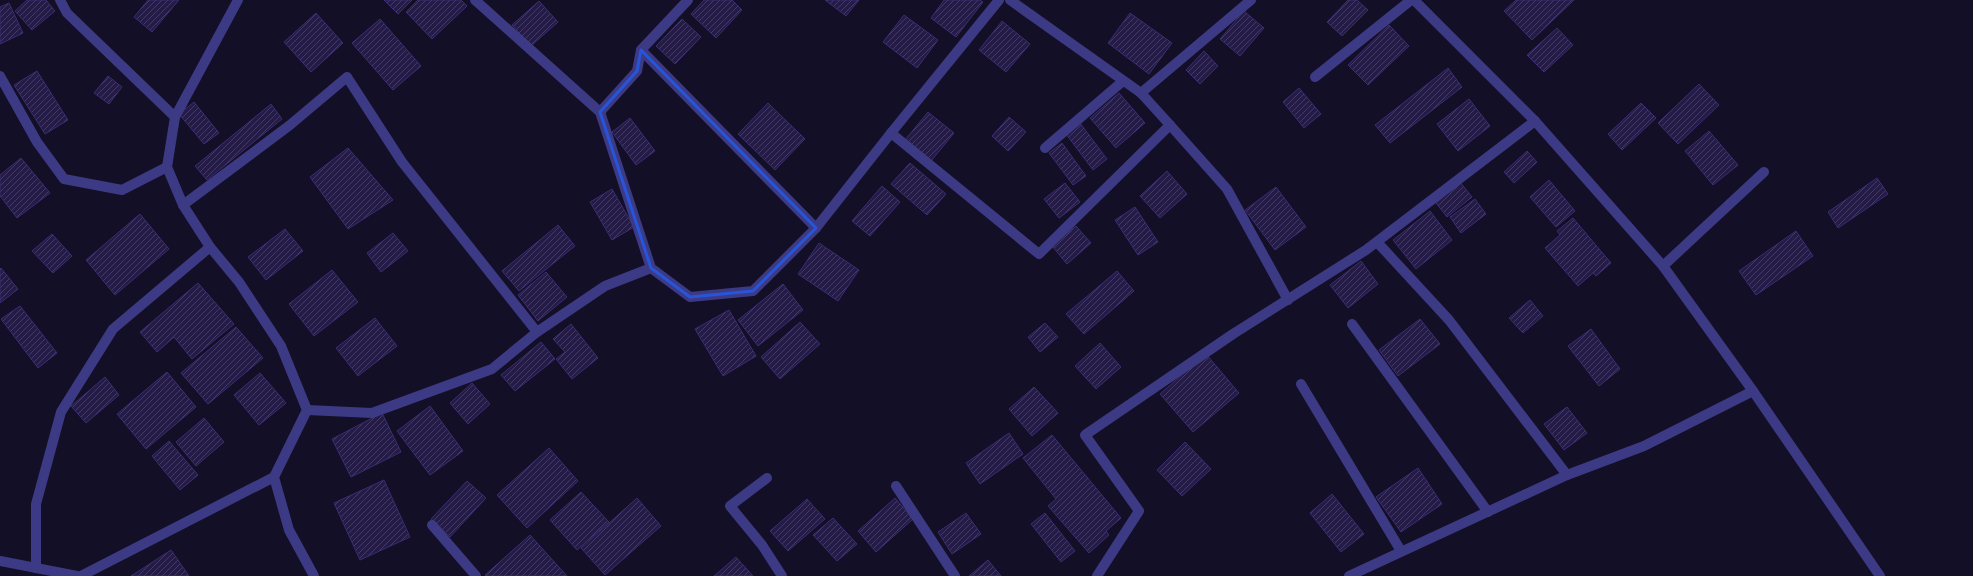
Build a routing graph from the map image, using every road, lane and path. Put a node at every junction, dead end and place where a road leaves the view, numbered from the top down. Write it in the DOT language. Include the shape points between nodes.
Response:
graph roads {
  1 [pos="60,0"];
  2 [pos="238,0"];
  3 [pos="475,0"];
  4 [pos="688,0"];
  5 [pos="999,0"];
  6 [pos="1010,0"];
  7 [pos="1251,0"];
  8 [pos="1411,0"];
  9 [pos="1414,0"];
  10 [pos="641,50"];
  11 [pos="0,76"];
  12 [pos="1315,77"];
  13 [pos="1123,81"];
  14 [pos="1141,93"];
  15 [pos="600,112"];
  16 [pos="175,117"];
  17 [pos="1535,121"];
  18 [pos="1170,125"];
  19 [pos="891,133"];
  20 [pos="1045,148"];
  21 [pos="167,167"];
  22 [pos="1764,172"];
  23 [pos="183,205"];
  24 [pos="816,228"];
  25 [pos="1377,242"];
  26 [pos="210,248"];
  27 [pos="1663,266"];
  28 [pos="651,268"];
  29 [pos="1288,300"];
  30 [pos="1352,324"];
  31 [pos="537,332"];
  32 [pos="1301,384"];
  33 [pos="1753,391"];
  34 [pos="307,410"];
  35 [pos="1567,475"];
  36 [pos="274,477"];
  37 [pos="767,478"];
  38 [pos="896,486"];
  39 [pos="1488,512"];
  40 [pos="432,525"];
  41 [pos="1400,551"];
  42 [pos="0,561"];
  43 [pos="36,568"];
  44 [pos="77,576"];
  45 [pos="81,576"];
  46 [pos="314,576"];
  47 [pos="476,576"];
  48 [pos="782,576"];
  49 [pos="955,576"];
  50 [pos="1097,576"];
  51 [pos="1349,576"];
  52 [pos="1880,576"];
  1 -- 16 [label="street" via="67,13"];
  2 -- 16 [label="street"];
  3 -- 15 [label="street"];
  4 -- 10 [label="street"];
  5 -- 19 [label="street"];
  6 -- 13 [label="street"];
  7 -- 14 [label="street"];
  8 -- 12 [label="street"];
  9 -- 17 [label="street"];
  10 -- 15 [label="street" via="637,71"];
  10 -- 24 [label="street"];
  11 -- 21 [label="street" via="37,142 64,178 122,190"];
  13 -- 14 [label="street"];
  13 -- 20 [label="street"];
  14 -- 18 [label="street"];
  15 -- 28 [label="street"];
  16 -- 21 [label="street"];
  17 -- 25 [label="street"];
  17 -- 27 [label="street"];
  18 -- 19 [label="street" via="1039,254"];
  18 -- 29 [label="street" via="1227,188"];
  19 -- 24 [label="street"];
  21 -- 23 [label="street"];
  22 -- 27 [label="street"];
  23 -- 26 [label="street"];
  23 -- 31 [label="street" via="290,125 346,77 402,162"];
  24 -- 28 [label="street" via="752,291 690,297"];
  25 -- 29 [label="street"];
  25 -- 35 [label="street" via="1449,320"];
  26 -- 34 [label="street" via="239,282 281,346"];
  26 -- 43 [label="street" via="113,329 61,412 36,504"];
  27 -- 33 [label="street"];
  28 -- 31 [label="street" via="605,286"];
  29 -- 50 [label="street" via="1233,334 1085,435 1139,511"];
  30 -- 39 [label="street"];
  31 -- 34 [label="street" via="492,369 372,413"];
  32 -- 41 [label="street"];
  33 -- 35 [label="street" via="1644,446"];
  33 -- 52 [label="street"];
  34 -- 36 [label="street"];
  35 -- 39 [label="street"];
  36 -- 45 [label="street"];
  36 -- 46 [label="street" via="289,530"];
  37 -- 48 [label="street" via="730,506 762,545"];
  38 -- 49 [label="street"];
  39 -- 41 [label="street"];
  40 -- 47 [label="street"];
  41 -- 51 [label="street"];
  42 -- 43 [label="street"];
  43 -- 44 [label="street"];
}
